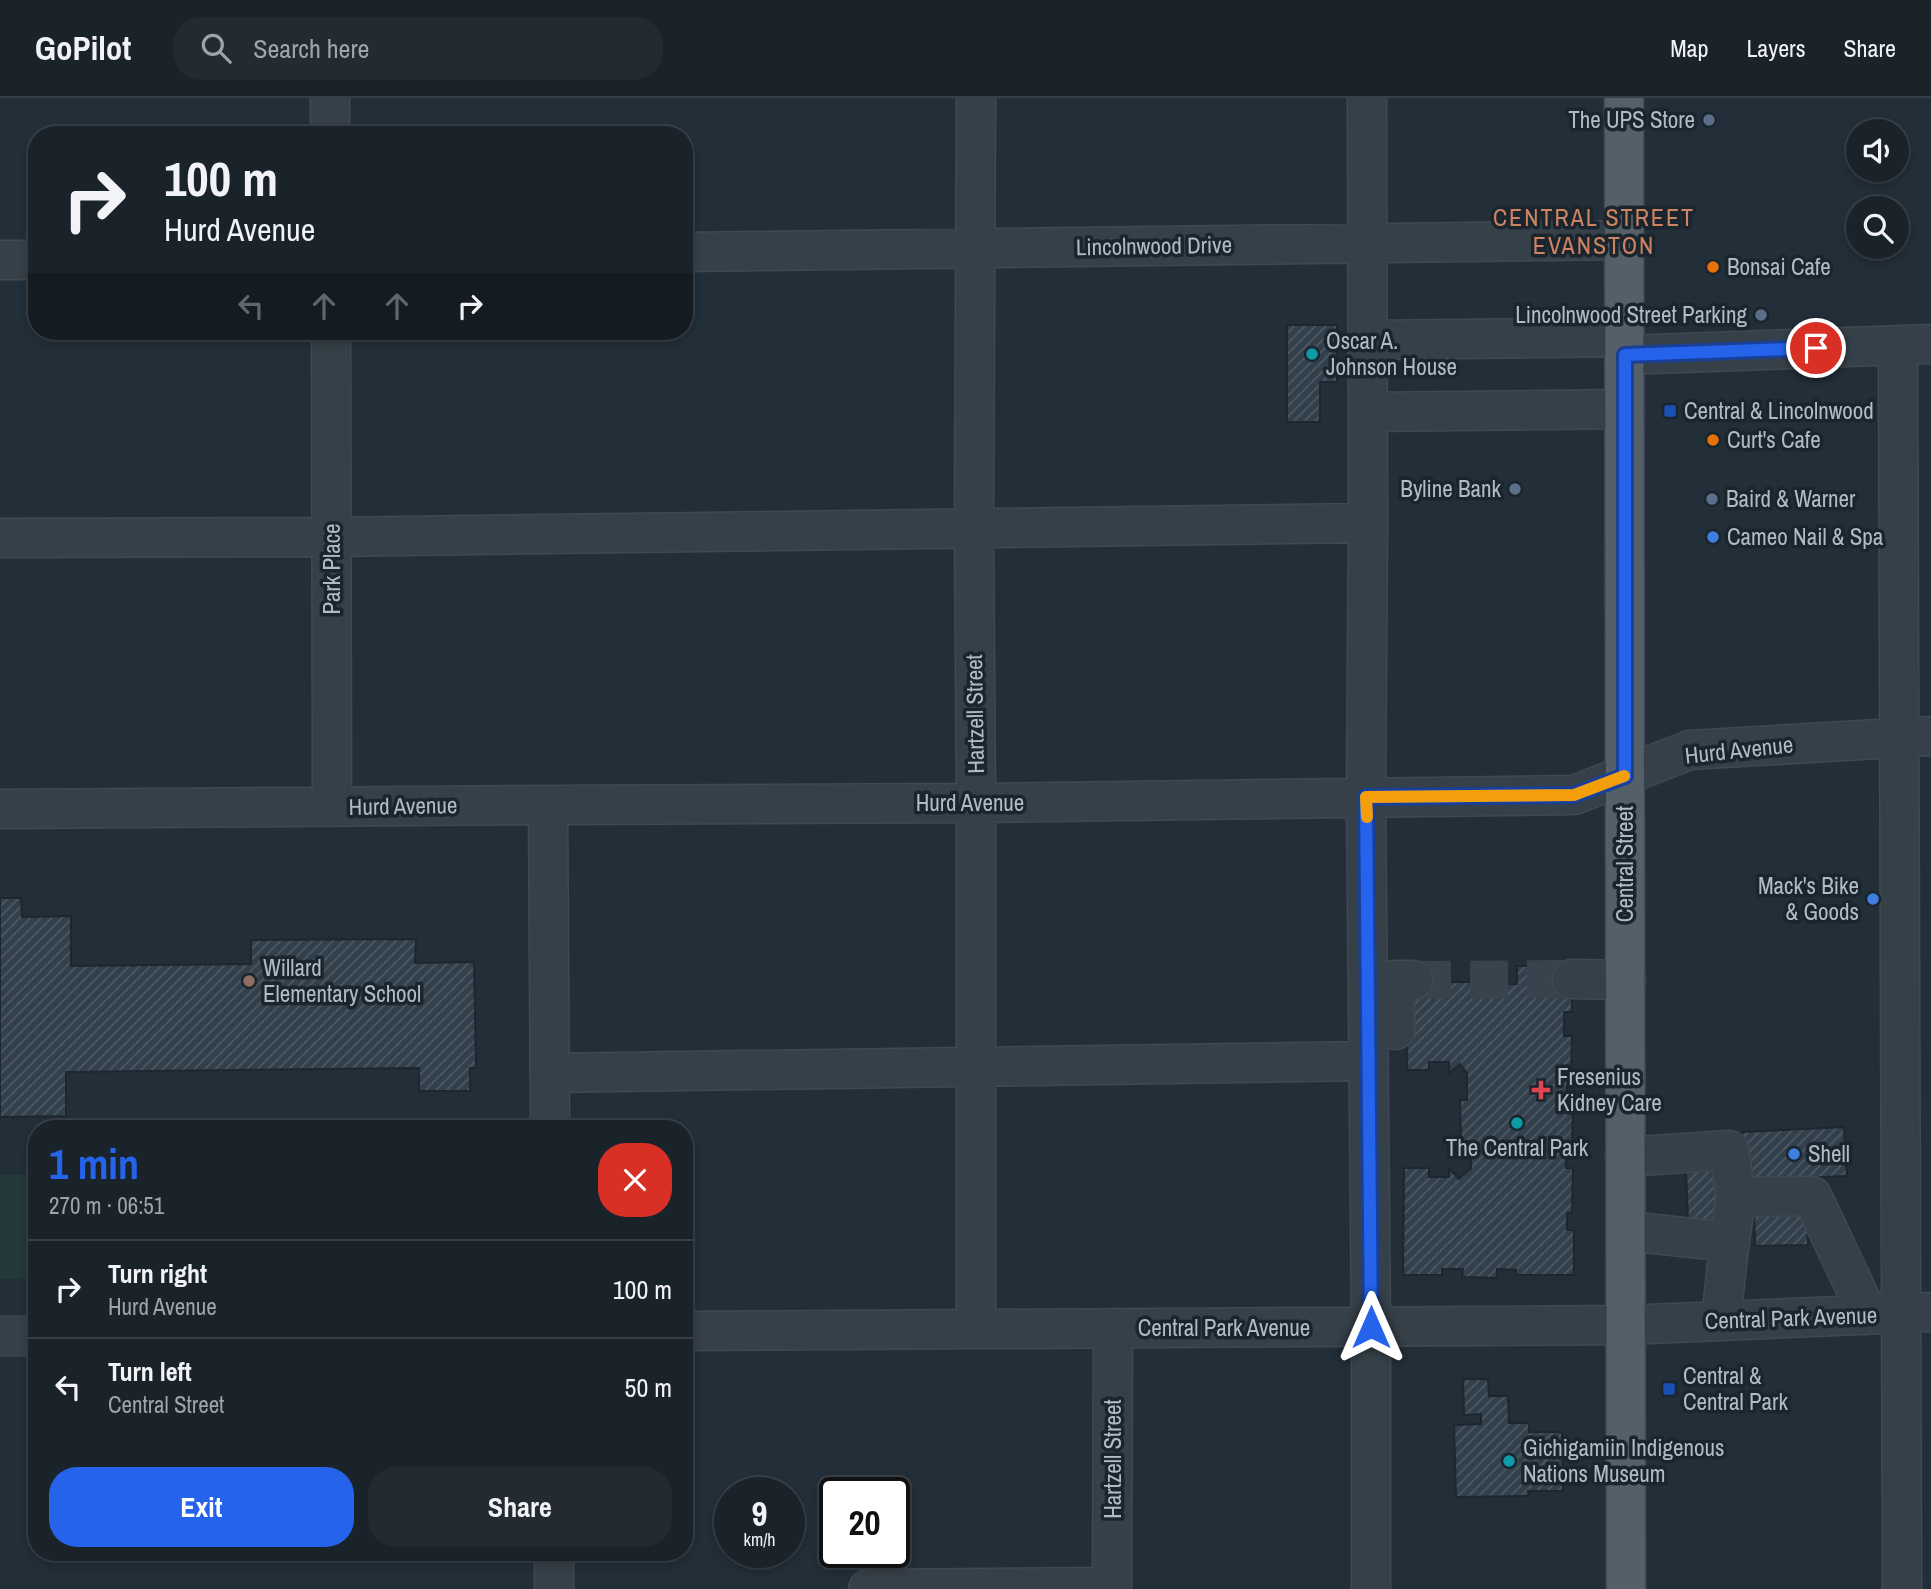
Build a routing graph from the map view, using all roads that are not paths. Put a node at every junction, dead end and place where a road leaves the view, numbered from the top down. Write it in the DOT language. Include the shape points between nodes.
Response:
graph roads {
  1 [pos="330,98"];
  2 [pos="976,98"];
  3 [pos="1367,98"];
  4 [pos="1623,98"];
  5 [pos="330,126"];
  6 [pos="1625,240"];
  7 [pos="1367,244"];
  8 [pos="975,248"];
  9 [pos="693,252"];
  10 [pos="0,260"];
  11 [pos="28,260"];
  12 [pos="331,340"];
  13 [pos="1368,340"];
  14 [pos="1915,344"];
  15 [pos="1625,346"];
  16 [pos="1625,409"];
  17 [pos="1368,412"];
  18 [pos="1368,523"];
  19 [pos="974,527"];
  20 [pos="332,537"];
  21 [pos="0,538"];
  22 [pos="1915,736"];
  23 [pos="1625,776"];
  24 [pos="1366,797"];
  25 [pos="976,803"];
  26 [pos="548,805"];
  27 [pos="332,807"];
  28 [pos="0,810"];
  29 [pos="1572,979"];
  30 [pos="1413,980"];
  31 [pos="1626,980"];
  32 [pos="1915,1026"];
  33 [pos="1369,1062"];
  34 [pos="976,1066"];
  35 [pos="550,1073"];
  36 [pos="550,1120"];
  37 [pos="1625,1157"];
  38 [pos="1736,1197"];
  39 [pos="1626,1231"];
  40 [pos="1730,1242"];
  41 [pos="1900,1313"];
  42 [pos="1721,1321"];
  43 [pos="1626,1325"];
  44 [pos="1385,1326"];
  45 [pos="1113,1328"];
  46 [pos="976,1329"];
  47 [pos="693,1331"];
  48 [pos="0,1336"];
  49 [pos="28,1336"];
  50 [pos="554,1561"];
  51 [pos="1112,1588"];
  52 [pos="554,1589"];
  53 [pos="868,1589"];
  54 [pos="1371,1589"];
  55 [pos="1626,1589"];
  56 [pos="1902,1589"];
  1 -- 5 [label="street"];
  2 -- 8 [label="street, Hartzell Street"];
  3 -- 7 [label="street"];
  4 -- 6 [label="main road, Central Street"];
  6 -- 7 [label="street, Lincolnwood Drive"];
  6 -- 15 [label="main road, Central Street"];
  7 -- 8 [label="street, Lincolnwood Drive"];
  7 -- 13 [label="street"];
  8 -- 9 [label="street, Lincolnwood Drive"];
  8 -- 19 [label="street, Hartzell Street"];
  10 -- 11 [label="street"];
  12 -- 20 [label="street, Park Place"];
  13 -- 15 [label="street"];
  13 -- 17 [label="street"];
  14 -- 15 [label="street"];
  14 -- 22 [label="street"];
  15 -- 16 [label="main road, Central Street"];
  16 -- 17 [label="street"];
  16 -- 23 [label="main road, Central Street"];
  17 -- 18 [label="street"];
  18 -- 19 [label="street"];
  18 -- 24 [label="street"];
  19 -- 20 [label="street"];
  19 -- 25 [label="street, Hartzell Street"];
  20 -- 21 [label="street"];
  20 -- 27 [label="street, Park Place"];
  22 -- 23 [label="street, Hurd Avenue" via="1690,750"];
  22 -- 32 [label="street"];
  23 -- 24 [label="street, Hurd Avenue" via="1574,795"];
  23 -- 31 [label="main road, Central Street"];
  24 -- 25 [label="street, Hurd Avenue"];
  24 -- 33 [label="street"];
  25 -- 26 [label="street, Hurd Avenue"];
  25 -- 34 [label="street, Hartzell Street"];
  26 -- 27 [label="street, Hurd Avenue"];
  26 -- 35 [label="street"];
  27 -- 28 [label="street, Hurd Avenue"];
  29 -- 31 [label="street"];
  30 -- 44 [label="street" via="1394,980"];
  31 -- 37 [label="main road, Central Street"];
  32 -- 41 [label="street"];
  33 -- 34 [label="street"];
  33 -- 44 [label="street"];
  34 -- 35 [label="street"];
  34 -- 46 [label="street, Hartzell Street"];
  35 -- 36 [label="street"];
  37 -- 38 [label="street" via="1729,1150"];
  37 -- 39 [label="main road, Central Street"];
  38 -- 40 [label="street"];
  38 -- 41 [label="street" via="1812,1196"];
  39 -- 40 [label="street"];
  39 -- 43 [label="main road, Central Street"];
  40 -- 42 [label="street"];
  41 -- 42 [label="street, Central Park Avenue"];
  41 -- 56 [label="street"];
  42 -- 43 [label="street, Central Park Avenue"];
  43 -- 44 [label="street, Central Park Avenue"];
  43 -- 55 [label="main road, Central Street"];
  44 -- 45 [label="street, Central Park Avenue"];
  44 -- 54 [label="street"];
  45 -- 46 [label="street, Central Park Avenue"];
  45 -- 51 [label="street, Hartzell Street"];
  46 -- 47 [label="street, Central Park Avenue"];
  48 -- 49 [label="street"];
  50 -- 52 [label="street"];
  51 -- 53 [label="street"];
}
